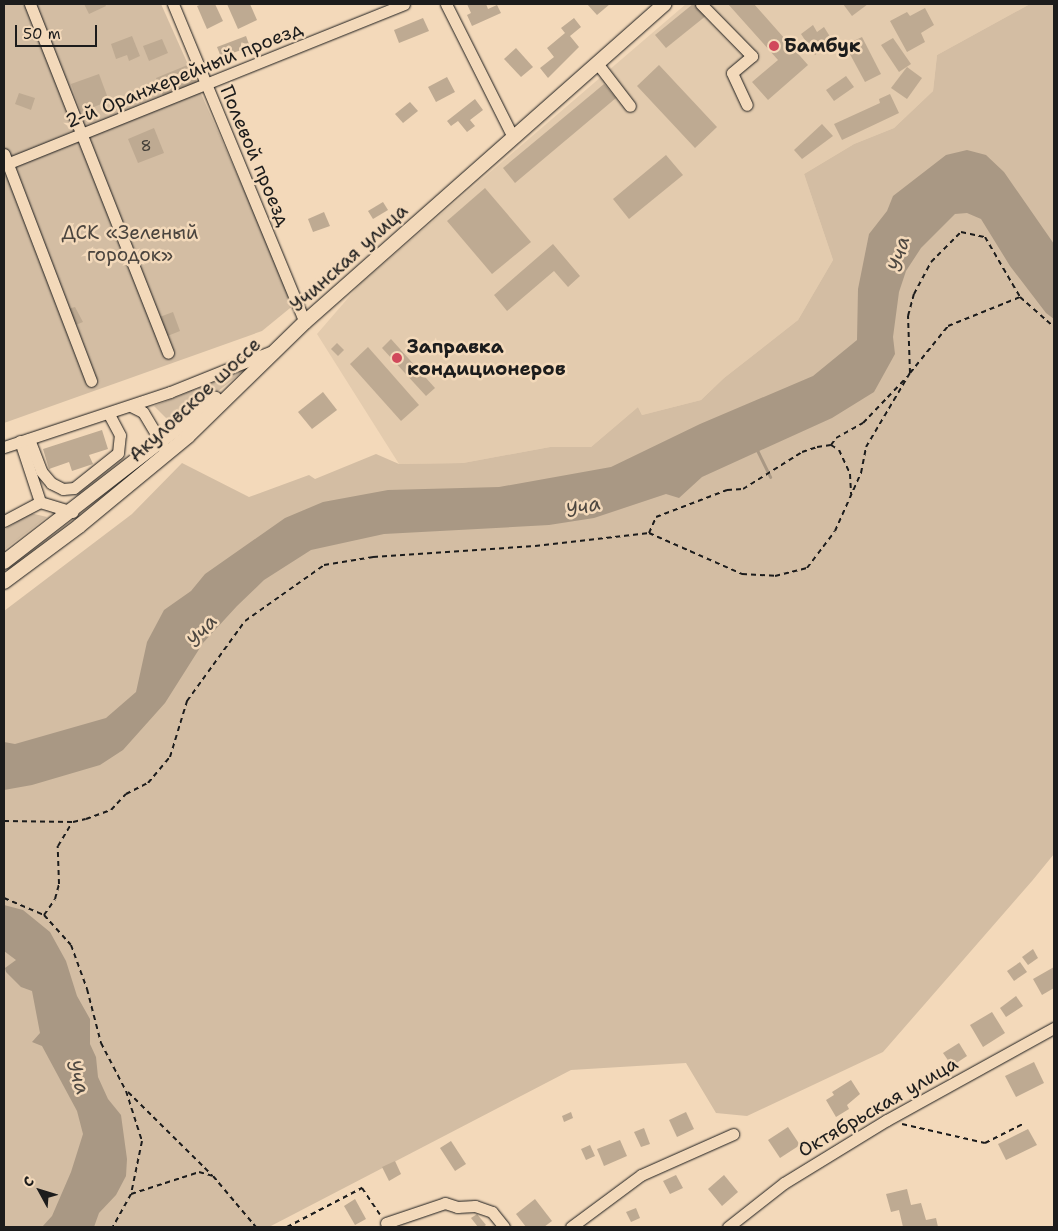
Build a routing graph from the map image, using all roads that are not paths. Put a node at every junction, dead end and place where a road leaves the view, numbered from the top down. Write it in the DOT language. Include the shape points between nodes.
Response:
graph roads {
  1 [pos="30,4"];
  2 [pos="173,4"];
  3 [pos="404,4"];
  4 [pos="446,4"];
  5 [pos="665,4"];
  6 [pos="702,4"];
  7 [pos="597,64"];
  8 [pos="206,84"];
  9 [pos="747,105"];
  10 [pos="630,106"];
  11 [pos="80,137"];
  12 [pos="514,137"];
  13 [pos="5,161"];
  14 [pos="305,322"];
  15 [pos="278,349"];
  16 [pos="168,353"];
  17 [pos="91,381"];
  18 [pos="131,406"];
  19 [pos="109,414"];
  20 [pos="25,440"];
  21 [pos="4,447"];
  22 [pos="164,448"];
  23 [pos="40,502"];
  24 [pos="72,512"];
  25 [pos="4,521"];
  26 [pos="4,562"];
  27 [pos="4,582"];
  28 [pos="1054,1028"];
  29 [pos="733,1134"];
  30 [pos="386,1223"];
  31 [pos="579,1225"];
  32 [pos="504,1227"];
  33 [pos="728,1227"];
  1 -- 11 [label="street"];
  2 -- 8 [label="street, Полевой проезд"];
  3 -- 8 [label="street, 2-й Оранжерейный проезд"];
  4 -- 12 [label="street"];
  5 -- 7 [label="main road, Учинская улица"];
  6 -- 9 [label="street" via="752,56 732,72"];
  7 -- 10 [label="street"];
  7 -- 12 [label="main road, Учинская улица"];
  8 -- 11 [label="street, 2-й Оранжерейный проезд"];
  8 -- 14 [label="street, Полевой проезд"];
  11 -- 13 [label="street, 2-й Оранжерейный проезд"];
  11 -- 16 [label="street"];
  12 -- 14 [label="main road, Учинская улица"];
  13 -- 17 [label="street"];
  14 -- 15 [label="main road, Учинская улица"];
  15 -- 18 [label="street, Учинская улица"];
  15 -- 22 [label="main road, Акуловское шоссе"];
  18 -- 19 [label="street, Учинская улица"];
  18 -- 22 [label="street" via="142,412"];
  19 -- 20 [label="street, Учинская улица"];
  19 -- 20 [label="street" via="120,436 118,453 74,488 63,489 51,483"];
  20 -- 21 [label="street, Учинская улица"];
  20 -- 23 [label="street"];
  22 -- 24 [label="main road, Акуловское шоссе"];
  22 -- 27 [label="main road, Акуловское шоссе"];
  23 -- 24 [label="street"];
  23 -- 25 [label="street"];
  24 -- 26 [label="main road, Акуловское шоссе"];
  28 -- 33 [label="street, Октябрьская улица" via="887,1120 784,1183"];
  29 -- 31 [label="street" via="641,1175"];
  30 -- 32 [label="street" via="444,1203 457,1207 476,1206 492,1212"];
}
